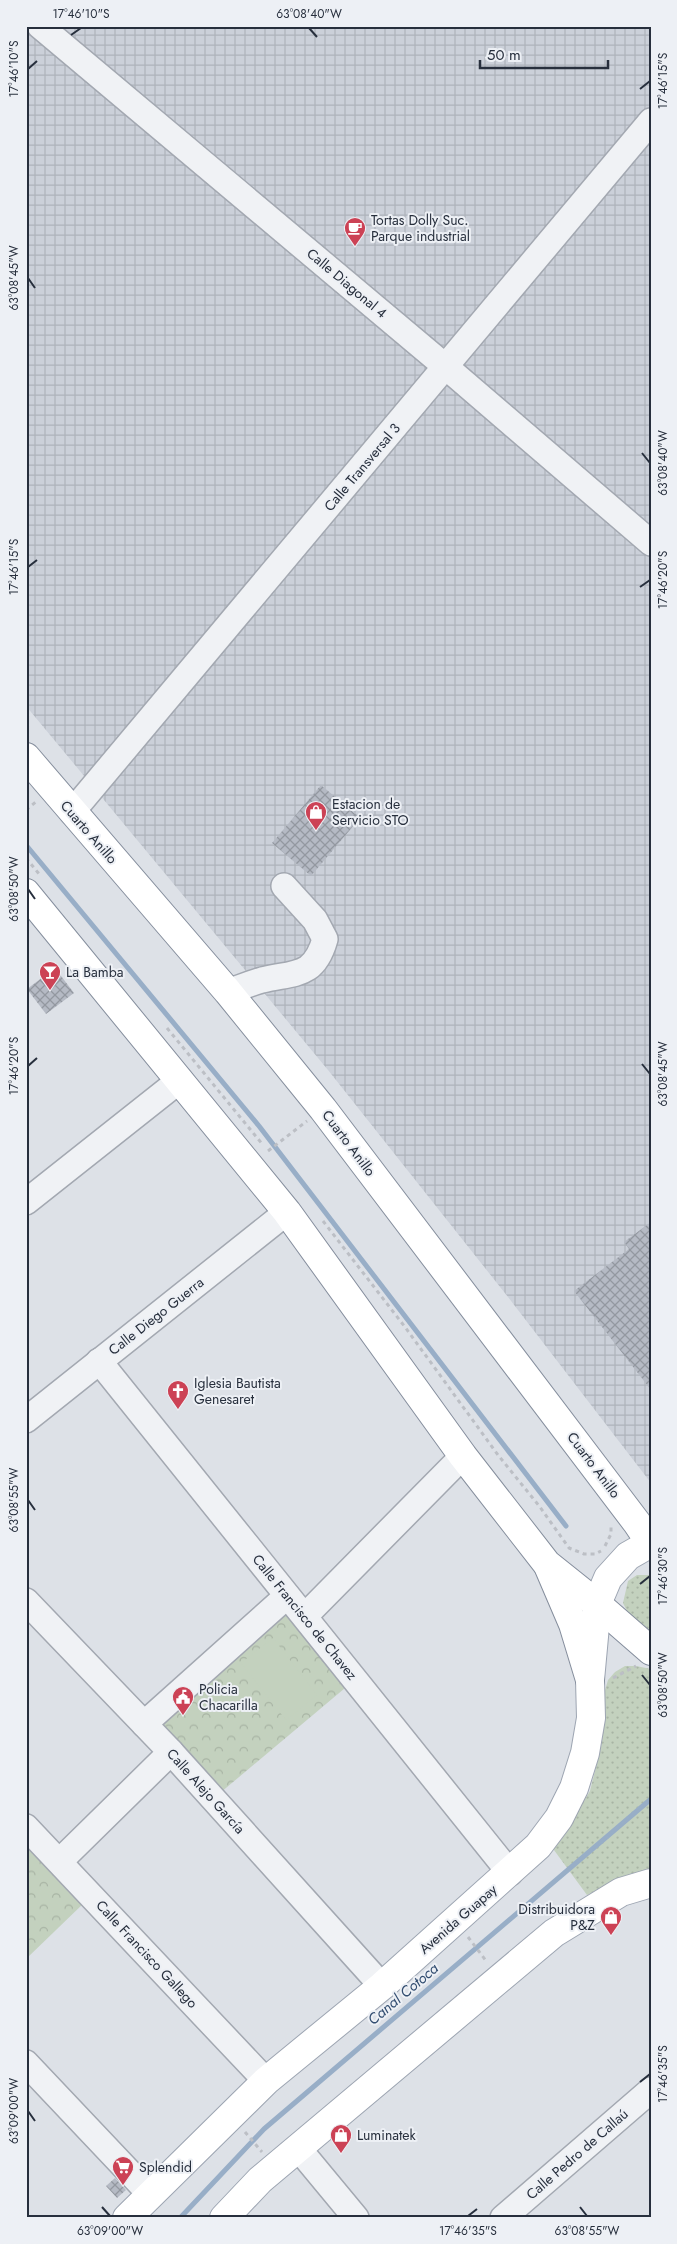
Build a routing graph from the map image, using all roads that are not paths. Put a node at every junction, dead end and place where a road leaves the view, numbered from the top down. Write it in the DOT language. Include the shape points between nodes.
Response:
graph roads {
  1 [pos="40,26"];
  2 [pos="651,121"];
  3 [pos="446,367"];
  4 [pos="651,543"];
  5 [pos="26,757"];
  6 [pos="72,812"];
  7 [pos="284,886"];
  8 [pos="26,893"];
  9 [pos="228,992"];
  10 [pos="180,1080"];
  11 [pos="29,1193"];
  12 [pos="287,1212"];
  13 [pos="99,1361"];
  14 [pos="26,1420"];
  15 [pos="463,1456"];
  16 [pos="650,1544"];
  17 [pos="547,1564"];
  18 [pos="287,1596"];
  19 [pos="26,1602"];
  20 [pos="597,1604"];
  21 [pos="305,1616"];
  22 [pos="651,1651"];
  23 [pos="590,1680"];
  24 [pos="144,1724"];
  25 [pos="170,1752"];
  26 [pos="27,1828"];
  27 [pos="60,1861"];
  28 [pos="510,1873"];
  29 [pos="651,1883"];
  30 [pos="382,1986"];
  31 [pos="26,2063"];
  32 [pos="266,2081"];
  33 [pos="651,2090"];
  34 [pos="298,2148"];
  35 [pos="150,2194"];
  36 [pos="130,2217"];
  37 [pos="224,2218"];
  38 [pos="356,2218"];
  39 [pos="503,2218"];
  1 -- 3 [label="street, Calle Diagonal 4"];
  2 -- 3 [label="street, Calle Transversal 3"];
  3 -- 4 [label="street, Calle Diagonal 4"];
  3 -- 6 [label="street, Calle Transversal 3"];
  5 -- 6 [label="main road, Cuarto Anillo"];
  6 -- 9 [label="main road, Cuarto Anillo"];
  7 -- 9 [label="street" via="315,920 325,939 320,955 307,969 293,976 262,980"];
  8 -- 10 [label="main road"];
  9 -- 16 [label="main road, Cuarto Anillo" via="323,1109"];
  10 -- 11 [label="street"];
  10 -- 12 [label="main road"];
  12 -- 13 [label="street, Calle Diego Guerra"];
  12 -- 15 [label="main road"];
  13 -- 14 [label="street, Calle Diego Guerra"];
  13 -- 18 [label="street, Calle Francisco de Chavez"];
  15 -- 17 [label="main road"];
  15 -- 21 [label="street"];
  16 -- 20 [label="main road, Avenida Guapay" via="628,1556 608,1578"];
  17 -- 20 [label="main road"];
  17 -- 23 [label="main road" via="573,1624"];
  18 -- 21 [label="street, Calle Francisco de Chavez"];
  18 -- 24 [label="street"];
  19 -- 24 [label="street, Calle Alejo García"];
  20 -- 22 [label="main road"];
  20 -- 23 [label="main road, Avenida Guapay"];
  21 -- 28 [label="street, Calle Francisco de Chavez"];
  23 -- 28 [label="main road, Avenida Guapay" via="591,1718 574,1788 559,1818 538,1846"];
  24 -- 25 [label="street, Calle Alejo García"];
  25 -- 27 [label="street"];
  25 -- 30 [label="street, Calle Alejo García"];
  26 -- 27 [label="street, Calle Francisco Gallego"];
  27 -- 32 [label="street, Calle Francisco Gallego"];
  28 -- 30 [label="main road, Avenida Guapay"];
  29 -- 34 [label="main road" via="621,1892 554,1934"];
  30 -- 32 [label="main road, Avenida Guapay"];
  31 -- 35 [label="street"];
  32 -- 35 [label="main road, Avenida Guapay"];
  33 -- 39 [label="street, Calle Pedro de Callaú"];
  34 -- 37 [label="main road" via="260,2180"];
  34 -- 38 [label="street"];
  35 -- 36 [label="main road, Avenida Guapay"];
}
